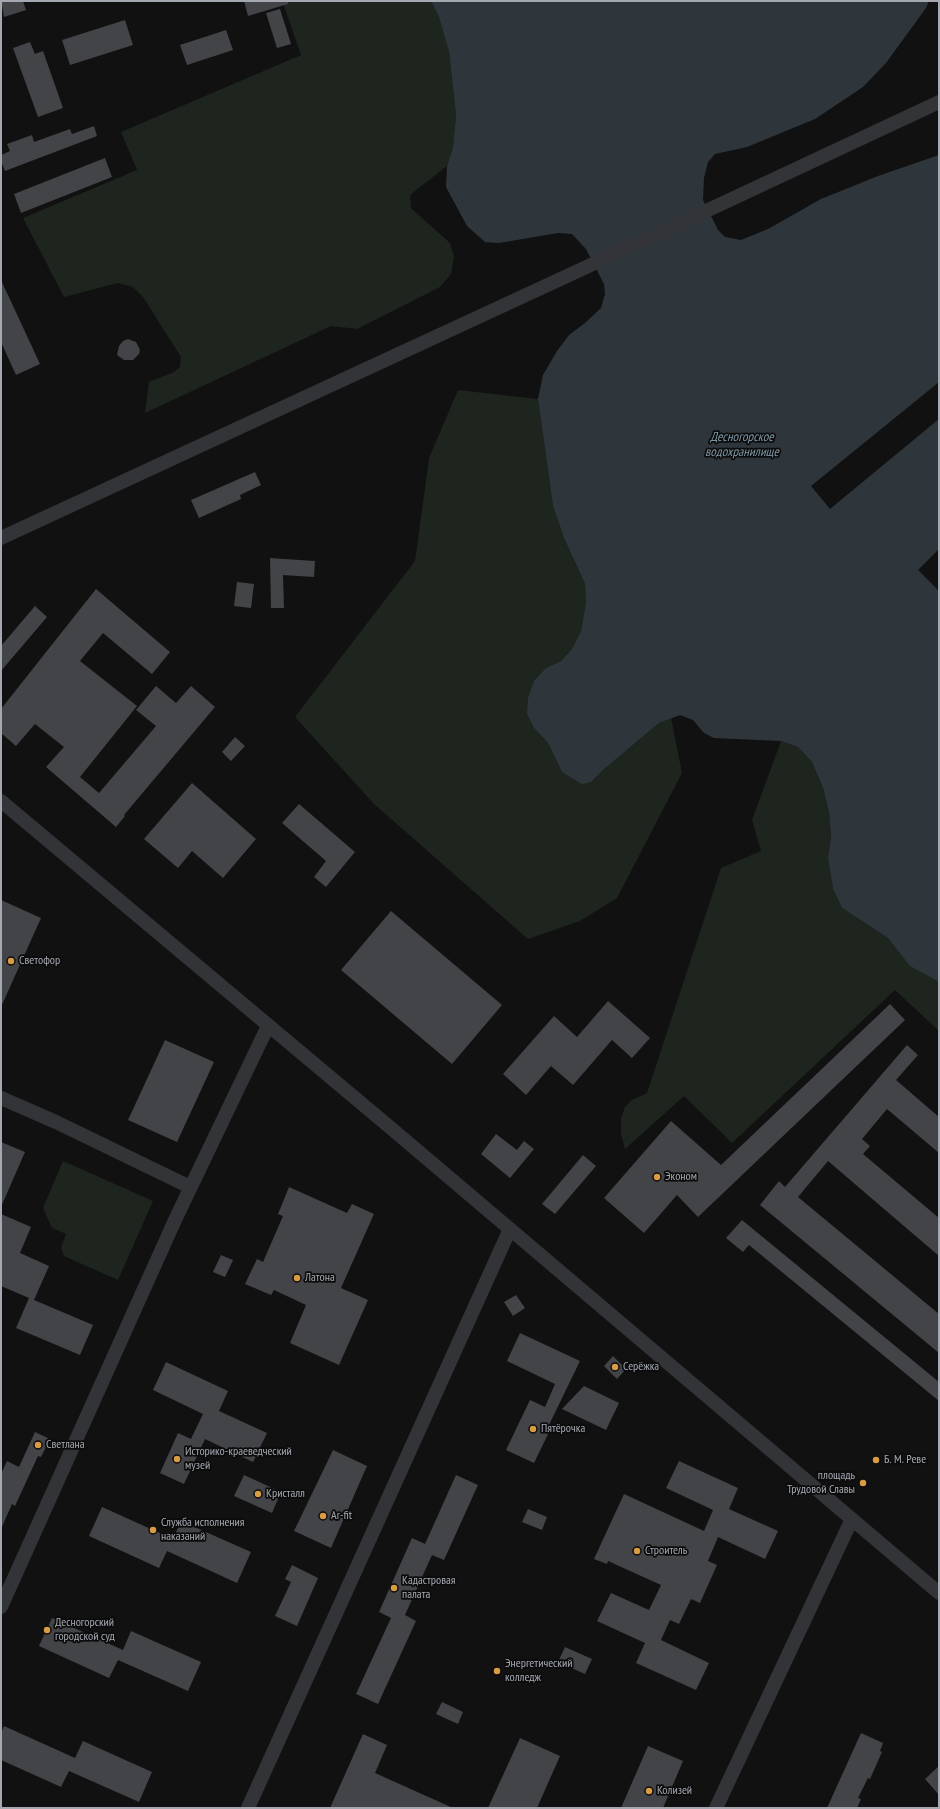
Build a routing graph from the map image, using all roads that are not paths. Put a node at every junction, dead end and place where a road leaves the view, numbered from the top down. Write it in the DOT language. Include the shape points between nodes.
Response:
graph roads {
  1 [pos="939,102"];
  2 [pos="1,538"];
  3 [pos="1,801"];
  4 [pos="268,1026"];
  5 [pos="1,1098"];
  6 [pos="190,1187"];
  7 [pos="510,1229"];
  8 [pos="852,1519"];
  9 [pos="939,1593"];
  10 [pos="1,1607"];
  11 [pos="248,1808"];
  12 [pos="716,1808"];
  1 -- 2 [label="street"];
  3 -- 4 [label="street"];
  4 -- 6 [label="street"];
  4 -- 7 [label="street"];
  5 -- 6 [label="street"];
  6 -- 10 [label="street"];
  7 -- 8 [label="street"];
  7 -- 11 [label="street"];
  8 -- 9 [label="street"];
  8 -- 12 [label="street"];
}
